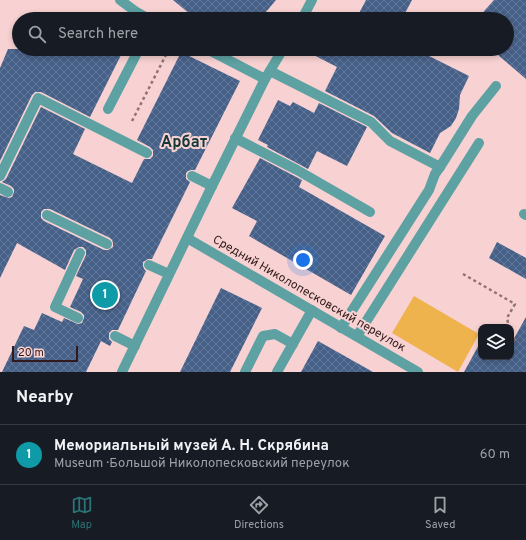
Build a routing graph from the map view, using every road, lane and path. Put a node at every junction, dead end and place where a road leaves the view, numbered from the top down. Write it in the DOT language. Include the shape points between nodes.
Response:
graph roads {
  1 [pos="120,0"];
  2 [pos="312,0"];
  3 [pos="137,12"];
  4 [pos="306,12"];
  5 [pos="135,56"];
  6 [pos="164,56"];
  7 [pos="223,56"];
  8 [pos="279,56"];
  9 [pos="267,75"];
  10 [pos="496,86"];
  11 [pos="108,109"];
  12 [pos="132,121"];
  13 [pos="235,138"];
  14 [pos="479,143"];
  15 [pos="147,153"];
  16 [pos="440,167"];
  17 [pos="0,176"];
  18 [pos="192,176"];
  19 [pos="212,186"];
  20 [pos="370,212"];
  21 [pos="47,215"];
  22 [pos="187,238"];
  23 [pos="107,244"];
  24 [pos="80,253"];
  25 [pos="149,264"];
  26 [pos="169,274"];
  27 [pos="463,274"];
  28 [pos="312,310"];
  29 [pos="78,318"];
  30 [pos="508,324"];
  31 [pos="341,328"];
  32 [pos="115,336"];
  33 [pos="357,336"];
  34 [pos="514,339"];
  35 [pos="520,342"];
  36 [pos="293,344"];
  37 [pos="135,346"];
  38 [pos="122,372"];
  39 [pos="245,372"];
  40 [pos="277,372"];
  41 [pos="418,372"];
  1 -- 3 [label="street"];
  2 -- 4 [label="street"];
  5 -- 11 [label="street"];
  6 -- 12 [label="path"];
  7 -- 9 [label="street"];
  8 -- 9 [label="street"];
  9 -- 13 [label="street"];
  9 -- 16 [label="street" via="371,122 390,141"];
  10 -- 16 [label="street" via="472,116"];
  13 -- 19 [label="street"];
  13 -- 20 [label="street"];
  14 -- 33 [label="street"];
  15 -- 17 [label="street" via="38,98"];
  16 -- 31 [label="street" via="429,190"];
  18 -- 19 [label="street"];
  19 -- 22 [label="street"];
  21 -- 23 [label="street"];
  22 -- 26 [label="street"];
  22 -- 28 [label="street, Средний Николопесковский переулок"];
  24 -- 29 [label="street" via="55,307"];
  25 -- 26 [label="street"];
  26 -- 37 [label="street"];
  27 -- 30 [label="path" via="515,304 507,318"];
  28 -- 31 [label="street, Средний Николопесковский переулок"];
  28 -- 36 [label="street"];
  31 -- 33 [label="street, Средний Николопесковский переулок"];
  32 -- 37 [label="street"];
  33 -- 41 [label="street, Средний Николопесковский переулок"];
  34 -- 35 [label="path"];
  36 -- 39 [label="street" via="276,334 263,336"];
  36 -- 40 [label="street"];
  37 -- 38 [label="street"];
}
